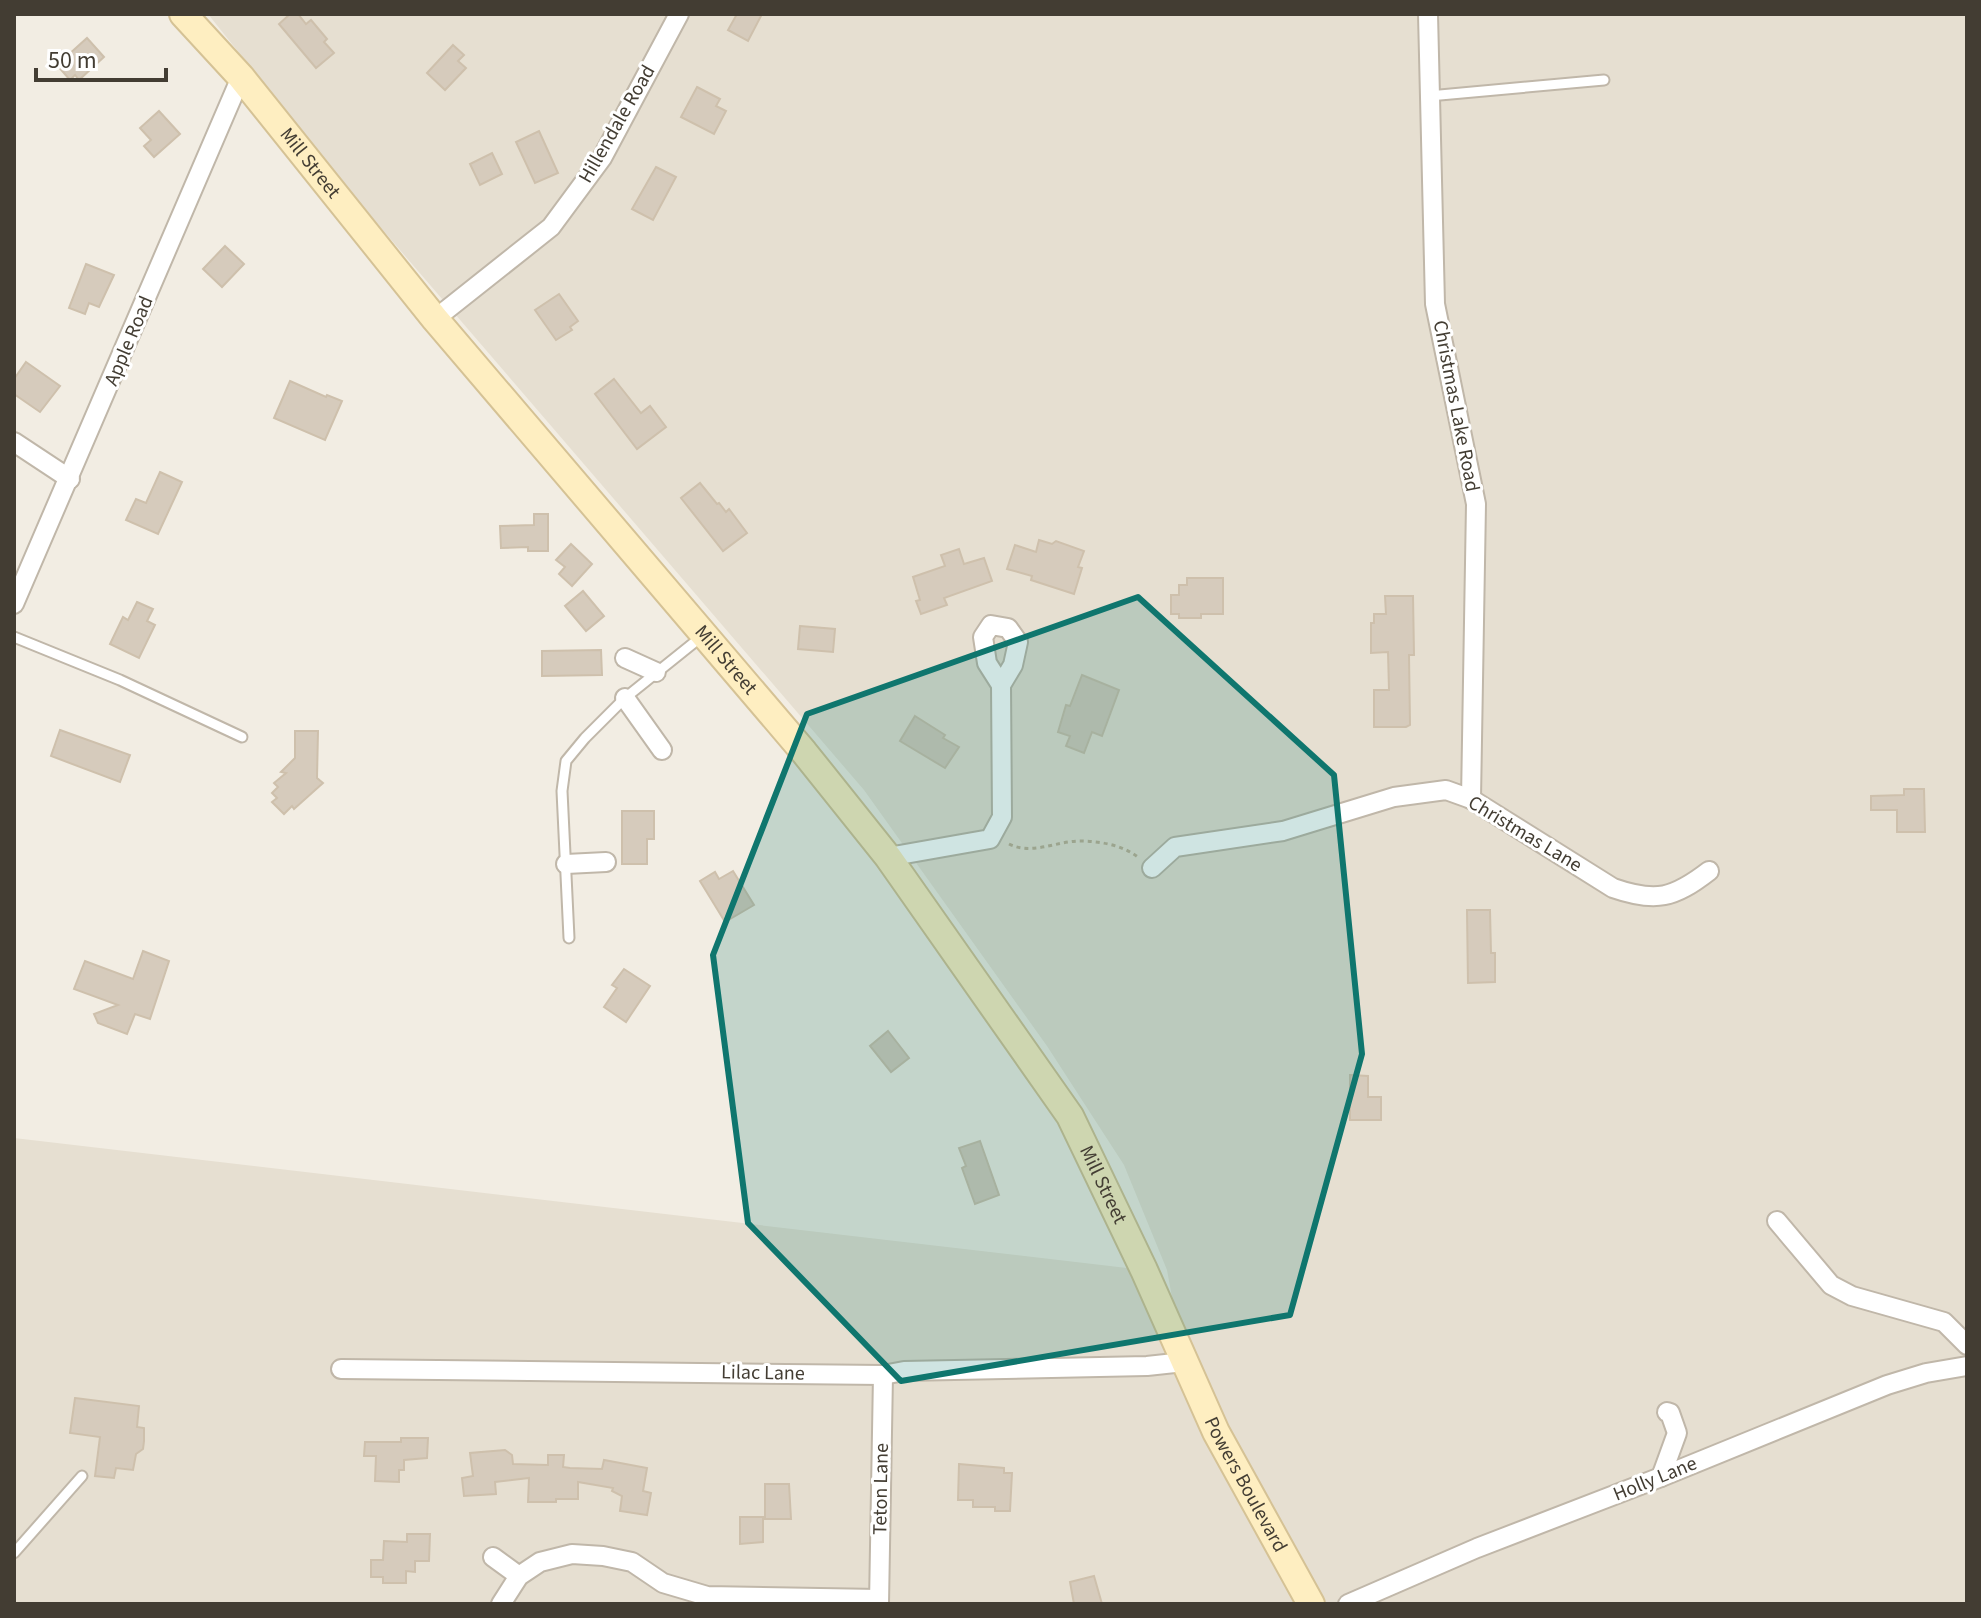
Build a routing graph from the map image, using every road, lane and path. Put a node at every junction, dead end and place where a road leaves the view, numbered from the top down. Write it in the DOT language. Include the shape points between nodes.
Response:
graph roads {
  1 [pos="183,14"];
  2 [pos="679,14"];
  3 [pos="1428,14"];
  4 [pos="241,77"];
  5 [pos="1604,80"];
  6 [pos="1429,96"];
  7 [pos="435,319"];
  8 [pos="14,442"];
  9 [pos="70,479"];
  10 [pos="14,604"];
  11 [pos="704,635"];
  12 [pos="14,637"];
  13 [pos="625,658"];
  14 [pos="656,672"];
  15 [pos="1001,685"];
  16 [pos="625,698"];
  17 [pos="242,737"];
  18 [pos="662,750"];
  19 [pos="1471,799"];
  20 [pos="993,833"];
  21 [pos="888,857"];
  22 [pos="606,862"];
  23 [pos="566,864"];
  24 [pos="1152,868"];
  25 [pos="1709,871"];
  26 [pos="569,938"];
  27 [pos="1777,1221"];
  28 [pos="1967,1345"];
  29 [pos="1184,1362"];
  30 [pos="1967,1366"];
  31 [pos="341,1369"];
  32 [pos="883,1375"];
  33 [pos="1667,1412"];
  34 [pos="82,1476"];
  35 [pos="1661,1477"];
  36 [pos="14,1553"];
  37 [pos="493,1557"];
  38 [pos="519,1576"];
  39 [pos="879,1602"];
  40 [pos="501,1604"];
  41 [pos="1311,1604"];
  42 [pos="1348,1604"];
  1 -- 4 [label="main road, Mill Street"];
  2 -- 7 [label="street, Hillendale Road" via="602,158 551,227"];
  3 -- 6 [label="street, Christmas Lake Road"];
  4 -- 7 [label="main road, Mill Street"];
  4 -- 9 [label="street, Apple Road"];
  5 -- 6 [label="lane"];
  6 -- 19 [label="street, Christmas Lake Road" via="1435,304 1476,504"];
  7 -- 11 [label="main road, Mill Street"];
  8 -- 9 [label="street"];
  9 -- 10 [label="street, Apple Road"];
  11 -- 14 [label="lane"];
  11 -- 21 [label="main road, Mill Street"];
  12 -- 17 [label="lane"];
  13 -- 14 [label="street"];
  14 -- 16 [label="lane"];
  15 -- 20 [label="street" via="1002,817"];
  16 -- 18 [label="street"];
  16 -- 23 [label="lane" via="566,761"];
  19 -- 24 [label="street, Christmas Lane" via="1446,790 1394,797 1283,831 1175,847"];
  19 -- 25 [label="street, Christmas Lane" via="1613,888 1638,896 1665,897"];
  20 -- 21 [label="street" via="990,839"];
  20 -- 24 [label="path" via="1013,846 1040,848 1078,841 1126,847"];
  21 -- 29 [label="main road, Mill Street" via="1070,1116"];
  22 -- 23 [label="street"];
  23 -- 26 [label="lane"];
  27 -- 28 [label="street" via="1831,1285 1944,1322"];
  29 -- 32 [label="street, Lilac Lane"];
  29 -- 41 [label="main road, Powers Boulevard" via="1216,1432"];
  30 -- 35 [label="street, Holly Lane" via="1887,1385"];
  31 -- 32 [label="street, Lilac Lane"];
  32 -- 39 [label="street, Teton Lane"];
  33 -- 35 [label="street" via="1677,1433"];
  34 -- 36 [label="lane"];
  35 -- 42 [label="street, Holly Lane"];
  37 -- 38 [label="street"];
  38 -- 39 [label="street" via="540,1562 572,1554 603,1556 632,1562 663,1583 707,1596"];
  38 -- 40 [label="street"];
}
